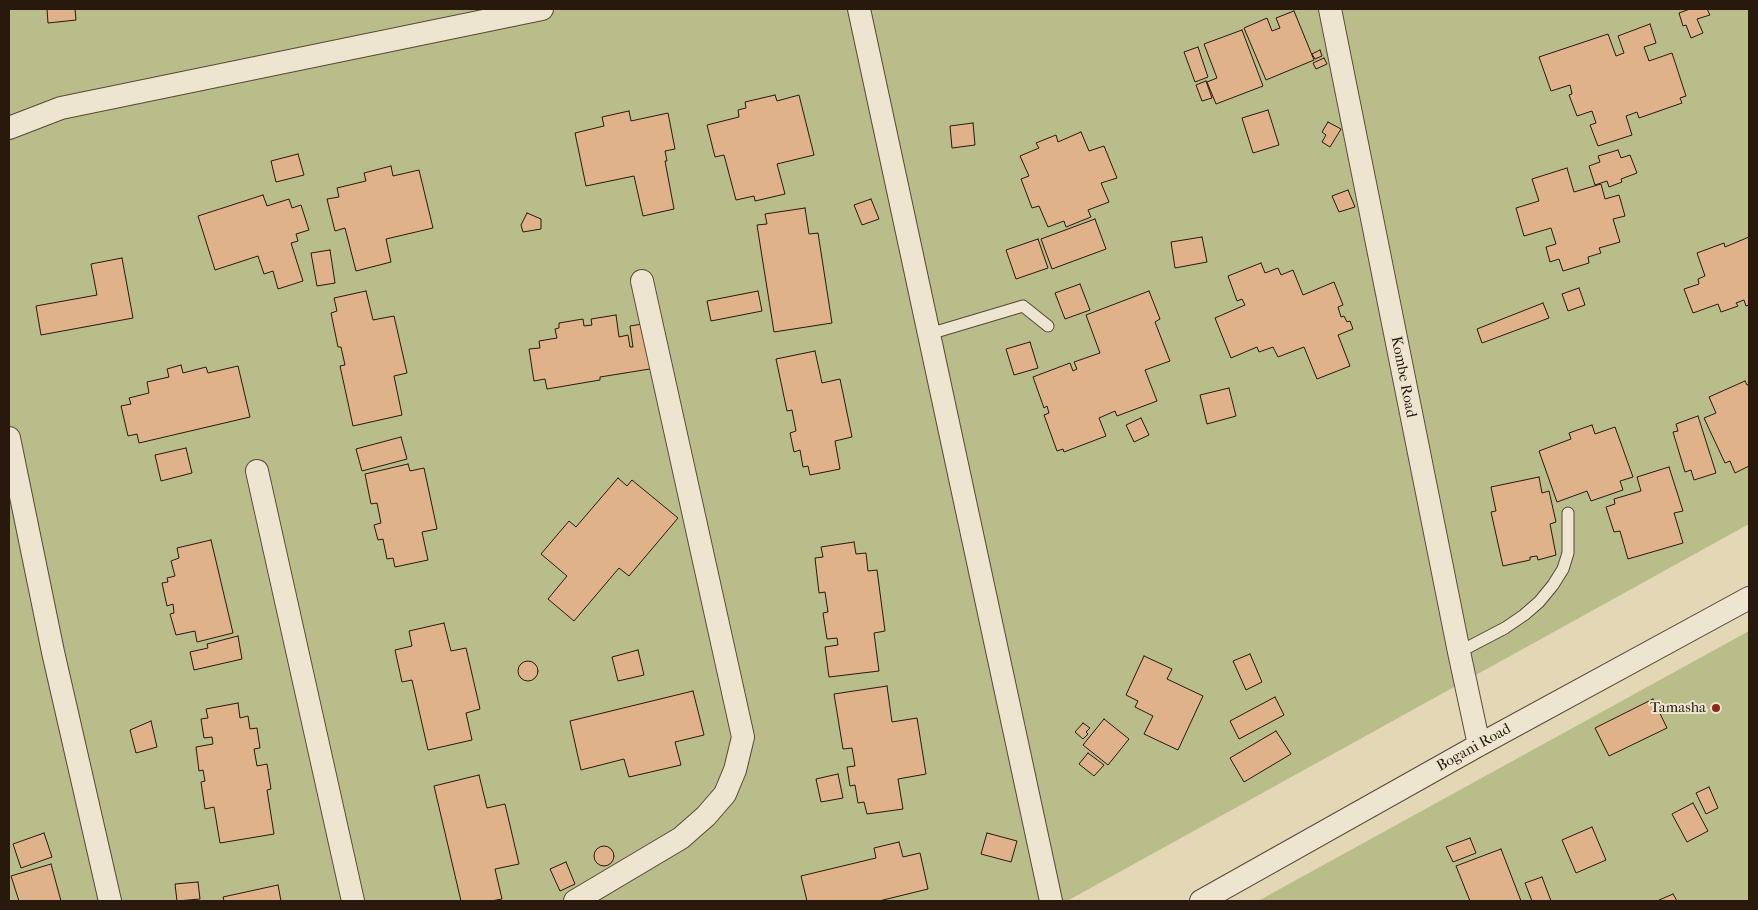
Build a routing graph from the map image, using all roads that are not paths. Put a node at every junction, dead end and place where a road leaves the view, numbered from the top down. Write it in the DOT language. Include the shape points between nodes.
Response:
graph roads {
  1 [pos="542,9"];
  2 [pos="859,9"];
  3 [pos="1330,9"];
  4 [pos="9,128"];
  5 [pos="642,280"];
  6 [pos="1048,326"];
  7 [pos="929,334"];
  8 [pos="9,438"];
  9 [pos="257,471"];
  10 [pos="1568,513"];
  11 [pos="1749,598"];
  12 [pos="1459,652"];
  13 [pos="1479,745"];
  14 [pos="110,901"];
  15 [pos="353,901"];
  16 [pos="575,901"];
  17 [pos="1051,901"];
  18 [pos="1201,901"];
  1 -- 4 [label="street" via="61,108"];
  2 -- 7 [label="street"];
  3 -- 12 [label="street, Kombe Road"];
  5 -- 16 [label="street" via="743,736 725,794 706,816 681,838"];
  6 -- 7 [label="lane" via="1023,306"];
  7 -- 17 [label="street"];
  8 -- 14 [label="street" via="53,652"];
  9 -- 15 [label="street"];
  10 -- 12 [label="lane" via="1568,552 1553,585 1524,615"];
  11 -- 13 [label="street, Bogani Road"];
  12 -- 13 [label="street, Kombe Road"];
  13 -- 18 [label="street, Bogani Road"];
}
